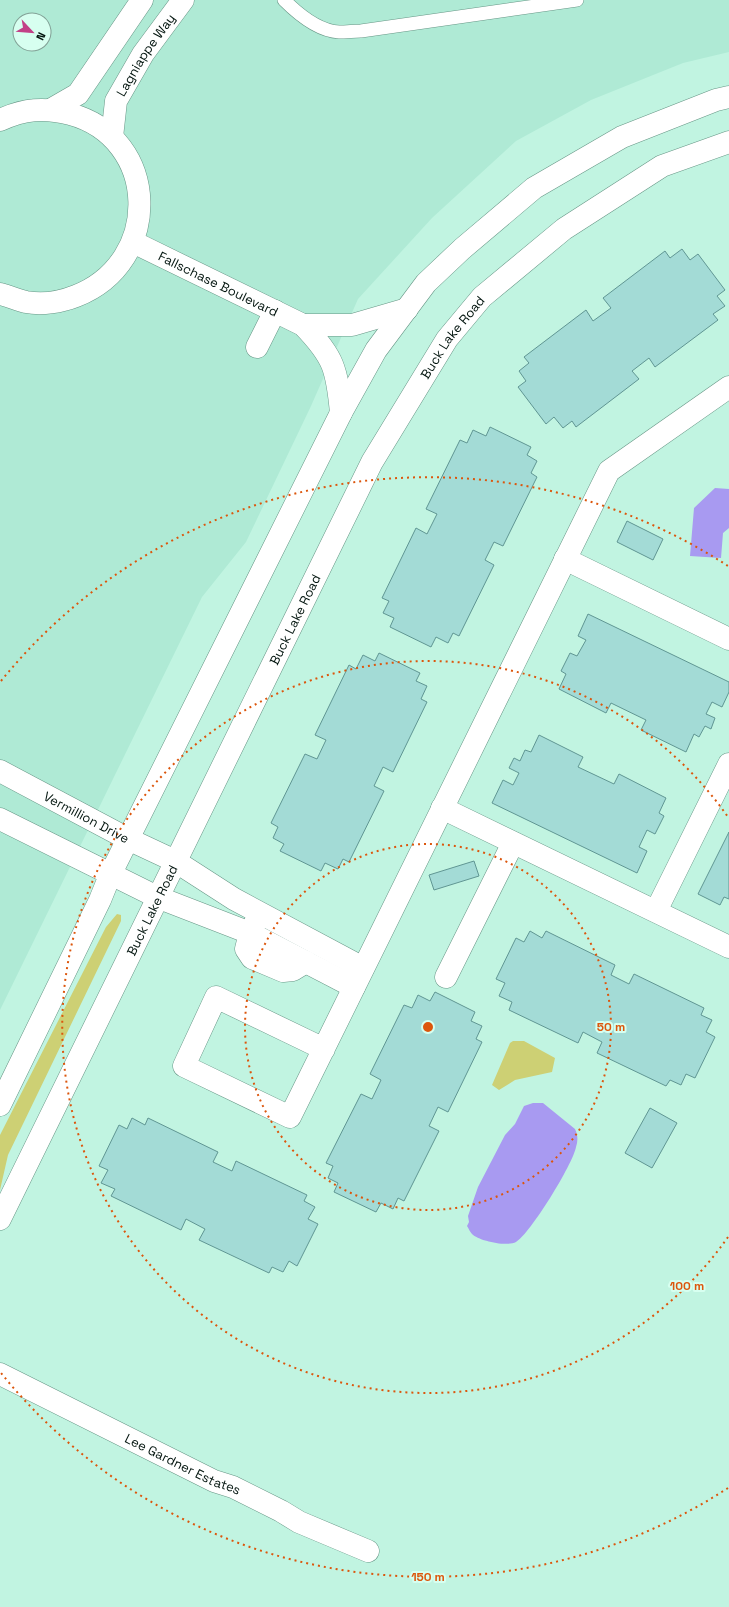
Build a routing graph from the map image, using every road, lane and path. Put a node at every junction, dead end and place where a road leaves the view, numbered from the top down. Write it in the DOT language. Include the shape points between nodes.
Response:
graph roads {
  1 [pos="142,0"];
  2 [pos="183,0"];
  3 [pos="284,0"];
  4 [pos="577,0"];
  5 [pos="729,98"];
  6 [pos="52,109"];
  7 [pos="0,120"];
  8 [pos="112,137"];
  9 [pos="729,142"];
  10 [pos="133,242"];
  11 [pos="0,294"];
  12 [pos="407,309"];
  13 [pos="275,311"];
  14 [pos="303,325"];
  15 [pos="258,347"];
  16 [pos="729,387"];
  17 [pos="341,413"];
  18 [pos="565,559"];
  19 [pos="729,639"];
  20 [pos="729,764"];
  21 [pos="0,771"];
  22 [pos="442,808"];
  23 [pos="0,819"];
  24 [pos="128,839"];
  25 [pos="513,843"];
  26 [pos="175,861"];
  27 [pos="111,873"];
  28 [pos="157,897"];
  29 [pos="260,912"];
  30 [pos="656,912"];
  31 [pos="250,933"];
  32 [pos="729,947"];
  33 [pos="359,977"];
  34 [pos="446,977"];
  35 [pos="324,1049"];
  36 [pos="0,1105"];
  37 [pos="0,1219"];
  38 [pos="0,1374"];
  39 [pos="368,1551"];
  1 -- 6 [label="street" via="78,94"];
  2 -- 8 [label="street, Lagniappe Way" via="143,54 116,102"];
  3 -- 4 [label="lane" via="298,14 338,32 361,31"];
  5 -- 12 [label="street" via="716,100 622,137 534,188 426,283"];
  6 -- 7 [label="street" via="18,112"];
  6 -- 8 [label="street" via="84,118"];
  8 -- 10 [label="street" via="132,165 140,197 137,231"];
  9 -- 26 [label="street, Buck Lake Road" via="662,166 564,229 482,297 447,339 372,462"];
  10 -- 11 [label="street" via="118,267 93,290 61,302 27,302"];
  10 -- 13 [label="street, Fallschase Boulevard"];
  12 -- 14 [label="street, Fallschase Boulevard" via="352,325"];
  12 -- 17 [label="street" via="376,350"];
  13 -- 14 [label="street, Fallschase Boulevard"];
  13 -- 15 [label="street"];
  14 -- 17 [label="street, Fallschase Boulevard" via="322,345 332,361 339,383"];
  16 -- 18 [label="street" via="609,471"];
  17 -- 24 [label="street"];
  18 -- 19 [label="street"];
  18 -- 22 [label="street"];
  20 -- 30 [label="street"];
  21 -- 24 [label="street, Vermillion Drive"];
  22 -- 25 [label="street"];
  22 -- 33 [label="street"];
  23 -- 27 [label="street"];
  24 -- 26 [label="street, Vermillion Drive"];
  24 -- 27 [label="street"];
  25 -- 30 [label="street"];
  25 -- 34 [label="street"];
  26 -- 28 [label="street, Buck Lake Road"];
  26 -- 29 [label="street, Vermillion Drive" via="234,899"];
  27 -- 28 [label="street"];
  27 -- 36 [label="street"];
  28 -- 31 [label="street"];
  28 -- 37 [label="street, Buck Lake Road"];
  29 -- 31 [label="street"];
  29 -- 33 [label="street, Vermillion Drive"];
  30 -- 32 [label="street"];
  31 -- 33 [label="street" via="306,962"];
  33 -- 35 [label="street"];
  35 -- 35 [label="street" via="216,997 184,1066 290,1117"];
  38 -- 39 [label="street, Lee Gardner Estates" via="214,1481 233,1487 274,1507 299,1522"];
}
